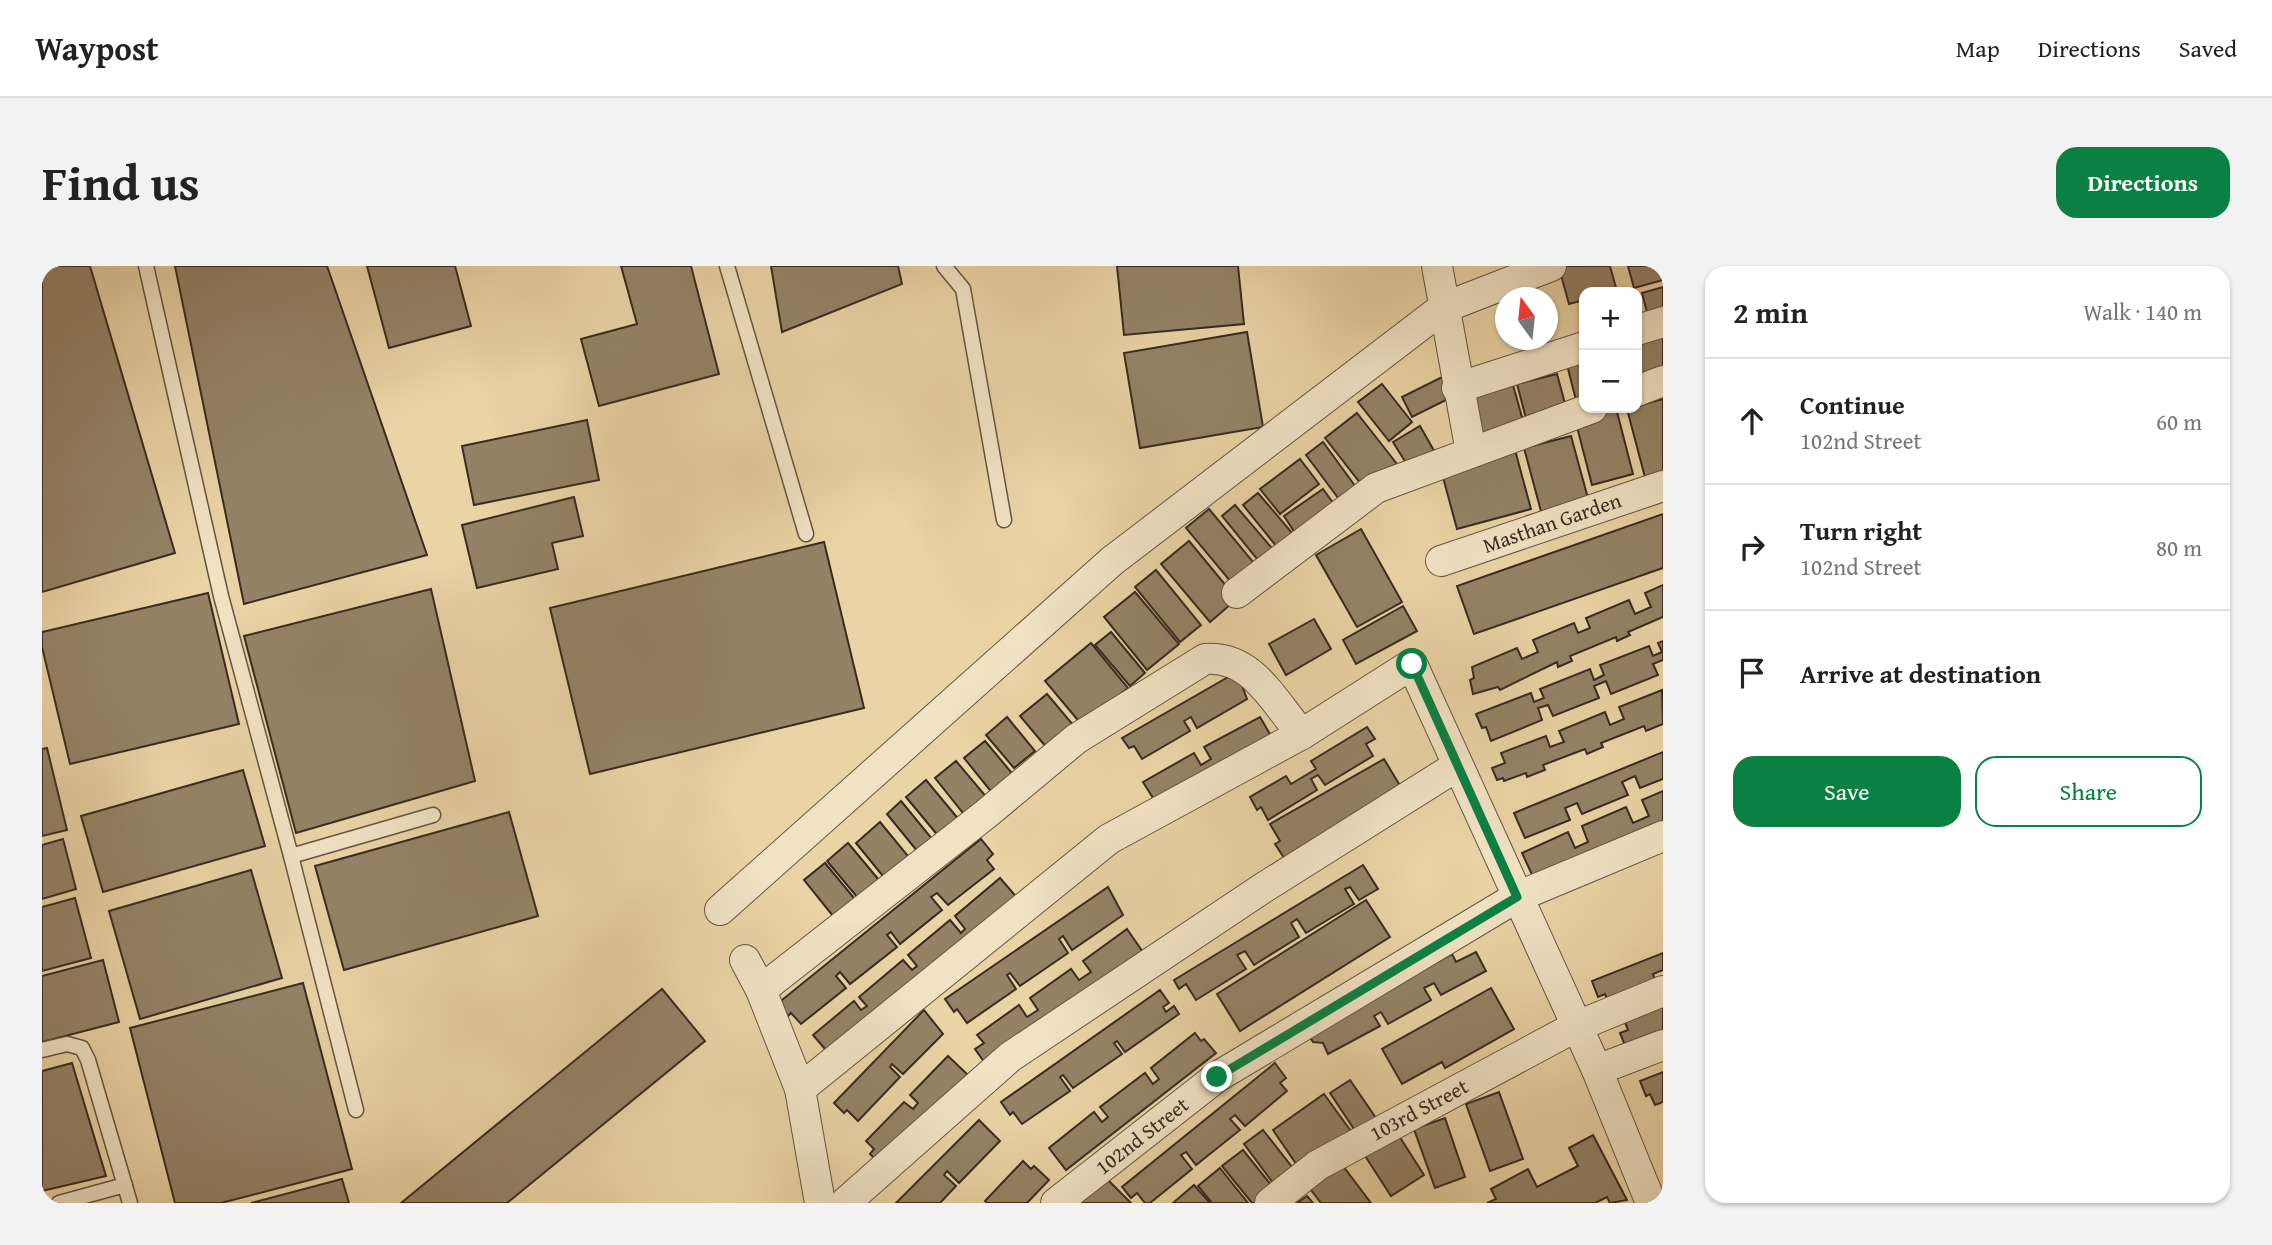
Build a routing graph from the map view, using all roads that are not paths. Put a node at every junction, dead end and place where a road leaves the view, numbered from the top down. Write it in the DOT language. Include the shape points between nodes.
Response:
graph roads {
  1 [pos="146,266"];
  2 [pos="727,266"];
  3 [pos="944,266"];
  4 [pos="1437,266"];
  5 [pos="1534,269"];
  6 [pos="1443,308"];
  7 [pos="1663,322"];
  8 [pos="1642,328"];
  9 [pos="1579,349"];
  10 [pos="1663,382"];
  11 [pos="1457,388"];
  12 [pos="1642,389"];
  13 [pos="1579,413"];
  14 [pos="1471,452"];
  15 [pos="1663,486"];
  16 [pos="1004,520"];
  17 [pos="806,534"];
  18 [pos="1441,561"];
  19 [pos="1237,593"];
  20 [pos="1302,734"];
  21 [pos="1457,766"];
  22 [pos="433,816"];
  23 [pos="1663,836"];
  24 [pos="291,856"];
  25 [pos="1517,897"];
  26 [pos="719,910"];
  27 [pos="744,960"];
  28 [pos="761,990"];
  29 [pos="1663,991"];
  30 [pos="1575,1027"];
  31 [pos="1663,1045"];
  32 [pos="42,1050"];
  33 [pos="1597,1070"];
  34 [pos="800,1089"];
  35 [pos="356,1110"];
  36 [pos="125,1185"];
  37 [pos="59,1203"];
  38 [pos="130,1203"];
  39 [pos="820,1203"];
  40 [pos="845,1203"];
  41 [pos="1056,1203"];
  42 [pos="1270,1203"];
  43 [pos="1651,1203"];
  1 -- 24 [label="lane" via="221,596"];
  2 -- 17 [label="lane"];
  3 -- 16 [label="lane" via="963,289"];
  4 -- 6 [label="street"];
  5 -- 6 [label="street"];
  6 -- 11 [label="street"];
  6 -- 26 [label="street" via="1112,561"];
  7 -- 8 [label="street"];
  9 -- 11 [label="street"];
  10 -- 12 [label="street"];
  11 -- 14 [label="street"];
  13 -- 14 [label="street"];
  14 -- 19 [label="street" via="1376,488"];
  15 -- 18 [label="street, Masthan Garden"];
  20 -- 21 [label="street" via="1412,664"];
  20 -- 28 [label="street" via="1241,664 1222,657 1205,659 1076,740"];
  20 -- 34 [label="street" via="1109,839"];
  21 -- 25 [label="street"];
  21 -- 40 [label="street" via="1263,888 1010,1057"];
  22 -- 24 [label="lane"];
  23 -- 25 [label="street, 102nd Street"];
  24 -- 35 [label="lane"];
  25 -- 30 [label="street"];
  25 -- 41 [label="street, 102nd Street" via="1217,1077"];
  27 -- 28 [label="street"];
  28 -- 34 [label="street"];
  29 -- 30 [label="street, 103rd Street"];
  30 -- 33 [label="street"];
  30 -- 42 [label="street, 103rd Street" via="1318,1165"];
  31 -- 33 [label="street"];
  32 -- 36 [label="lane" via="67,1044 82,1048"];
  33 -- 43 [label="street"];
  34 -- 39 [label="street"];
  36 -- 37 [label="lane"];
  36 -- 38 [label="lane"];
}
